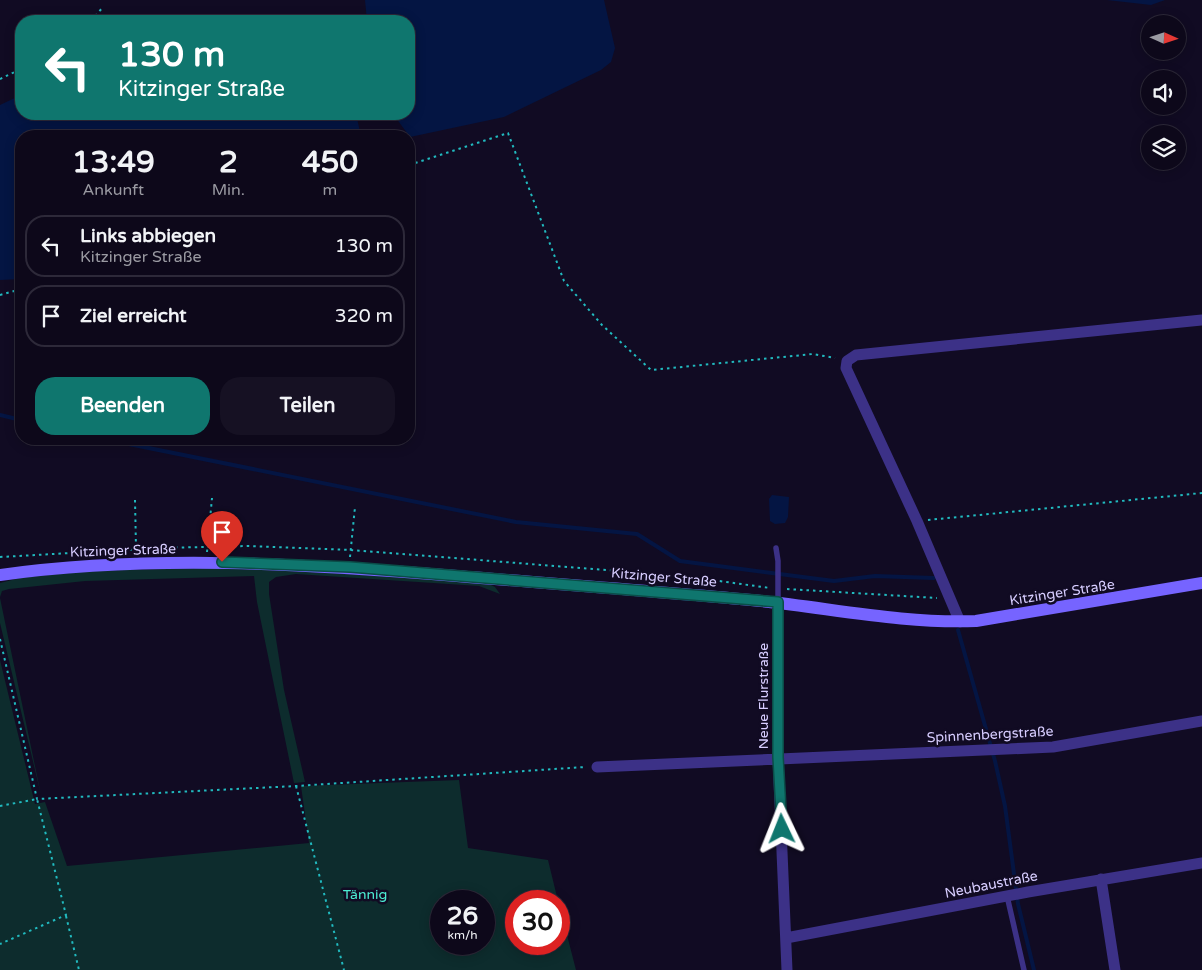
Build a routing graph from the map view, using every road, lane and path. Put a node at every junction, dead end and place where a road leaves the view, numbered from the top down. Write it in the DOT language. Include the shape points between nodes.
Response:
graph roads {
  1 [pos="103,7"];
  2 [pos="96,15"];
  3 [pos="15,72"];
  4 [pos="0,79"];
  5 [pos="415,163"];
  6 [pos="15,291"];
  7 [pos="0,295"];
  8 [pos="1202,320"];
  9 [pos="847,361"];
  10 [pos="1202,493"];
  11 [pos="212,498"];
  12 [pos="134,500"];
  13 [pos="355,507"];
  14 [pos="917,521"];
  15 [pos="776,548"];
  16 [pos="138,562"];
  17 [pos="208,562"];
  18 [pos="350,567"];
  19 [pos="0,575"];
  20 [pos="1202,584"];
  21 [pos="778,602"];
  22 [pos="960,622"];
  23 [pos="0,639"];
  24 [pos="1202,721"];
  25 [pos="778,757"];
  26 [pos="597,766"];
  27 [pos="296,786"];
  28 [pos="38,799"];
  29 [pos="0,806"];
  30 [pos="1202,863"];
  31 [pos="1101,879"];
  32 [pos="1007,896"];
  33 [pos="66,916"];
  34 [pos="786,938"];
  35 [pos="0,944"];
  36 [pos="79,970"];
  37 [pos="344,970"];
  38 [pos="787,970"];
  39 [pos="1024,970"];
  40 [pos="1115,970"];
  1 -- 2 [label="path"];
  3 -- 4 [label="path"];
  5 -- 9 [label="path" via="508,133 564,281 602,325 651,370 813,354"];
  6 -- 7 [label="path"];
  8 -- 9 [label="street" via="856,355"];
  9 -- 14 [label="street" via="846,368"];
  10 -- 14 [label="path"];
  11 -- 17 [label="path" via="206,547"];
  12 -- 16 [label="path"];
  13 -- 18 [label="path"];
  14 -- 22 [label="street"];
  15 -- 21 [label="lane"];
  16 -- 17 [label="street, Kitzinger Straße"];
  16 -- 19 [label="street, Kitzinger Straße"];
  17 -- 18 [label="street, Kitzinger Straße"];
  18 -- 21 [label="street, Kitzinger Straße"];
  20 -- 22 [label="street, Kitzinger Straße"];
  21 -- 22 [label="street, Kitzinger Straße" via="927,621"];
  21 -- 25 [label="street, Neue Flurstraße"];
  23 -- 28 [label="path"];
  24 -- 25 [label="street, Spinnenbergstraße" via="1053,747"];
  25 -- 26 [label="street, Spinnenbergstraße"];
  25 -- 34 [label="street, Neue Flurstraße"];
  26 -- 27 [label="path"];
  27 -- 28 [label="path"];
  27 -- 37 [label="path"];
  28 -- 29 [label="path"];
  28 -- 33 [label="path"];
  30 -- 31 [label="street, Neubaustraße"];
  31 -- 32 [label="street, Neubaustraße"];
  31 -- 40 [label="street"];
  32 -- 34 [label="street, Neubaustraße"];
  32 -- 39 [label="lane"];
  33 -- 35 [label="path"];
  33 -- 36 [label="path"];
  34 -- 38 [label="street, Neue Flurstraße"];
}
